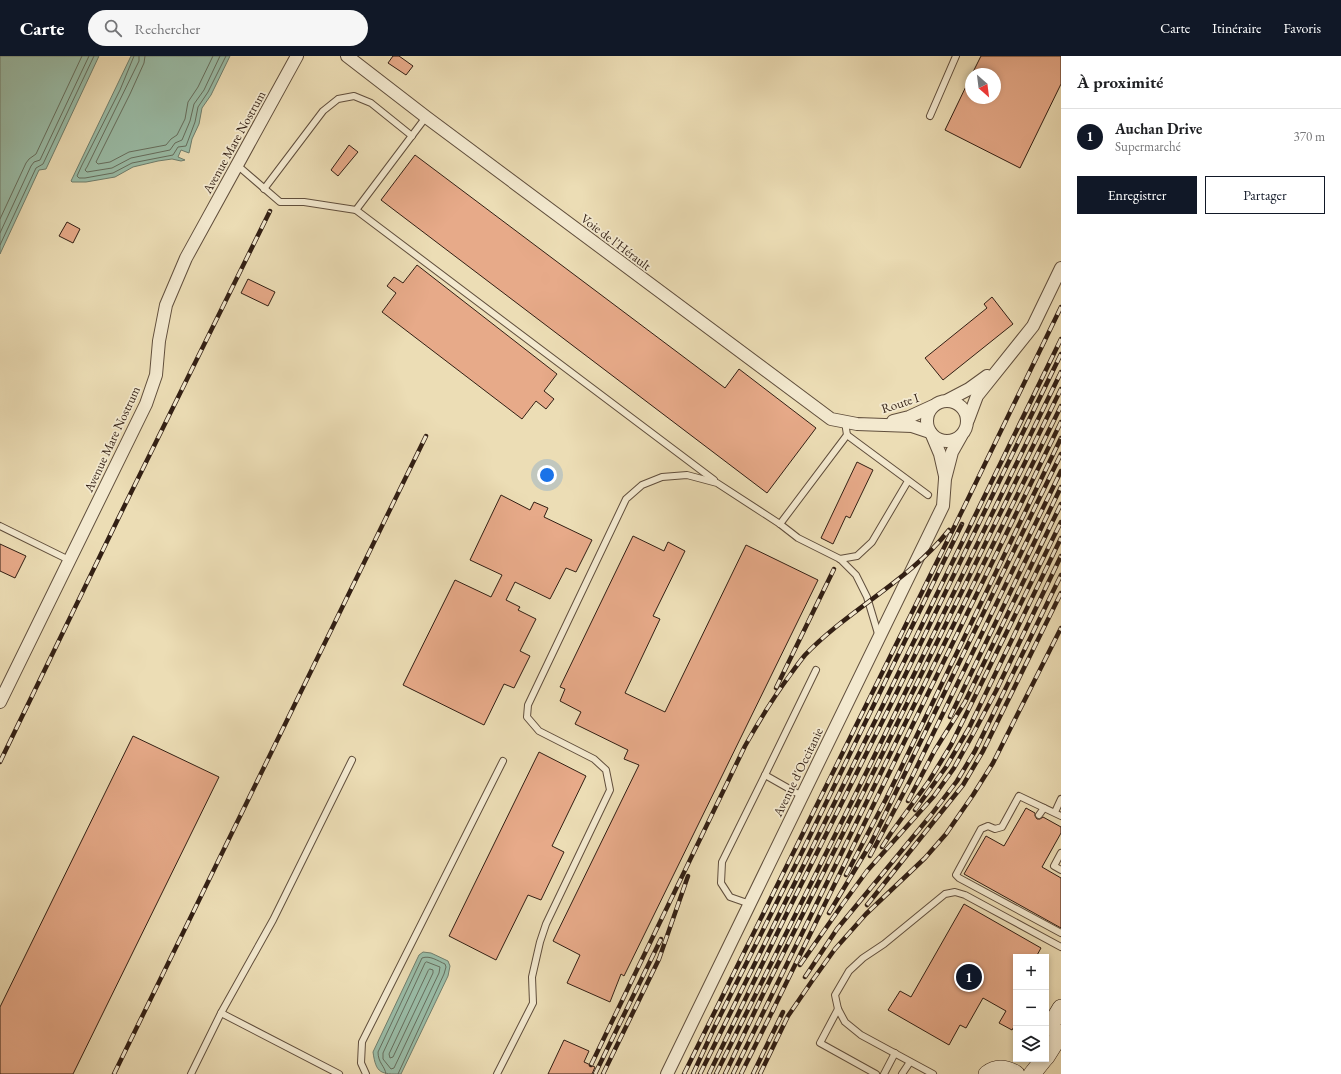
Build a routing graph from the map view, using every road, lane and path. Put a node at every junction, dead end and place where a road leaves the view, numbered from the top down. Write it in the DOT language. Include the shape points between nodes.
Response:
graph roads {
  1 [pos="297,56"];
  2 [pos="347,56"];
  3 [pos="956,56"];
  4 [pos="930,116"];
  5 [pos="426,117"];
  6 [pos="412,136"];
  7 [pos="237,165"];
  8 [pos="264,189"];
  9 [pos="356,210"];
  10 [pos="1061,268"];
  11 [pos="998,368"];
  12 [pos="948,400"];
  13 [pos="933,406"];
  14 [pos="968,420"];
  15 [pos="844,422"];
  16 [pos="879,424"];
  17 [pos="931,433"];
  18 [pos="847,435"];
  19 [pos="961,436"];
  20 [pos="945,479"];
  21 [pos="908,481"];
  22 [pos="717,482"];
  23 [pos="928,495"];
  24 [pos="780,524"];
  25 [pos="0,526"];
  26 [pos="840,559"];
  27 [pos="69,560"];
  28 [pos="879,637"];
  29 [pos="816,670"];
  30 [pos="0,702"];
  31 [pos="352,760"];
  32 [pos="503,761"];
  33 [pos="766,776"];
  34 [pos="802,796"];
  35 [pos="1061,799"];
  36 [pos="1044,808"];
  37 [pos="1055,812"];
  38 [pos="1039,815"];
  39 [pos="1061,816"];
  40 [pos="968,852"];
  41 [pos="1061,853"];
  42 [pos="975,855"];
  43 [pos="1061,870"];
  44 [pos="750,904"];
  45 [pos="1061,933"];
  46 [pos="1061,947"];
  47 [pos="1061,1008"];
  48 [pos="838,1009"];
  49 [pos="221,1013"];
  50 [pos="1048,1026"];
  51 [pos="1061,1033"];
  52 [pos="1049,1052"];
  53 [pos="895,1053"];
  54 [pos="910,1062"];
  55 [pos="1042,1062"];
  56 [pos="1012,1067"];
  57 [pos="191,1074"];
  58 [pos="339,1074"];
  59 [pos="366,1074"];
  60 [pos="498,1074"];
  61 [pos="667,1074"];
  62 [pos="876,1074"];
  63 [pos="884,1074"];
  64 [pos="902,1074"];
  65 [pos="933,1074"];
  66 [pos="987,1074"];
  67 [pos="1032,1074"];
  1 -- 7 [label="street, Avenue Mare Nostrum"];
  2 -- 5 [label="street, Voie de l'Hérault"];
  3 -- 4 [label="lane"];
  5 -- 6 [label="lane"];
  5 -- 15 [label="street, Voie de l'Hérault" via="831,419"];
  6 -- 8 [label="lane" via="371,102 354,96 338,99 323,111"];
  6 -- 9 [label="lane"];
  7 -- 8 [label="lane"];
  7 -- 27 [label="street, Avenue Mare Nostrum" via="186,258 166,305 156,375 146,404"];
  8 -- 9 [label="lane" via="280,202 304,202"];
  9 -- 22 [label="lane"];
  10 -- 11 [label="street, Avenue d'Occitanie" via="1033,326"];
  11 -- 12 [label="street, Avenue d'Occitanie" via="969,389"];
  11 -- 14 [label="street, Avenue d'Occitanie" via="977,396"];
  12 -- 13 [label="street, Avenue d'Occitanie"];
  12 -- 14 [label="street" via="958,403 965,410"];
  13 -- 16 [label="street, Route I" via="909,417"];
  13 -- 17 [label="street, Avenue d'Occitanie" via="928,414 927,424"];
  14 -- 19 [label="street, Avenue d'Occitanie"];
  15 -- 16 [label="street, Voie de l'Hérault"];
  15 -- 18 [label="lane"];
  16 -- 17 [label="street, Route I" via="912,426"];
  17 -- 19 [label="street" via="941,440 952,441"];
  17 -- 20 [label="street, Avenue d'Occitanie" via="940,454"];
  18 -- 21 [label="lane"];
  18 -- 24 [label="lane"];
  19 -- 20 [label="street, Avenue d'Occitanie" via="952,452"];
  20 -- 28 [label="street, Avenue d'Occitanie" via="943,506"];
  21 -- 23 [label="lane"];
  21 -- 26 [label="lane" via="872,542 857,556"];
  22 -- 24 [label="lane"];
  22 -- 60 [label="lane" via="687,474 662,477 642,485 626,499 528,705 527,717 538,731 594,758 606,770 610,790 546,924 532,977 533,1003"];
  24 -- 26 [label="lane" via="798,538"];
  25 -- 27 [label="lane"];
  26 -- 28 [label="lane" via="856,575 867,597"];
  27 -- 30 [label="street, Avenue Mare Nostrum"];
  28 -- 34 [label="street, Avenue d'Occitanie"];
  29 -- 33 [label="lane"];
  31 -- 49 [label="lane" via="273,920"];
  32 -- 59 [label="lane" via="362,1042 361,1063"];
  33 -- 34 [label="lane"];
  33 -- 44 [label="lane" via="722,862 721,883 730,897"];
  34 -- 44 [label="street, Avenue d'Occitanie"];
  35 -- 37 [label="lane"];
  36 -- 37 [label="lane"];
  36 -- 38 [label="lane"];
  36 -- 40 [label="lane" via="1019,796 1002,827 995,829 988,826 981,829"];
  37 -- 39 [label="lane"];
  40 -- 42 [label="lane"];
  40 -- 45 [label="lane" via="956,875 959,878"];
  41 -- 43 [label="lane" via="1054,866"];
  44 -- 61 [label="street, Avenue d'Occitanie"];
  46 -- 48 [label="lane" via="964,895 955,892 945,894 849,971 835,994"];
  47 -- 50 [label="main road"];
  48 -- 53 [label="lane" via="845,1022 861,1036"];
  48 -- 62 [label="lane" via="820,1043"];
  49 -- 57 [label="lane"];
  49 -- 58 [label="lane"];
  51 -- 52 [label="main road"];
  53 -- 54 [label="lane"];
  53 -- 63 [label="lane"];
  54 -- 64 [label="lane"];
  54 -- 65 [label="lane"];
  55 -- 67 [label="main road"];
  56 -- 66 [label="main road" via="997,1069"];
}
